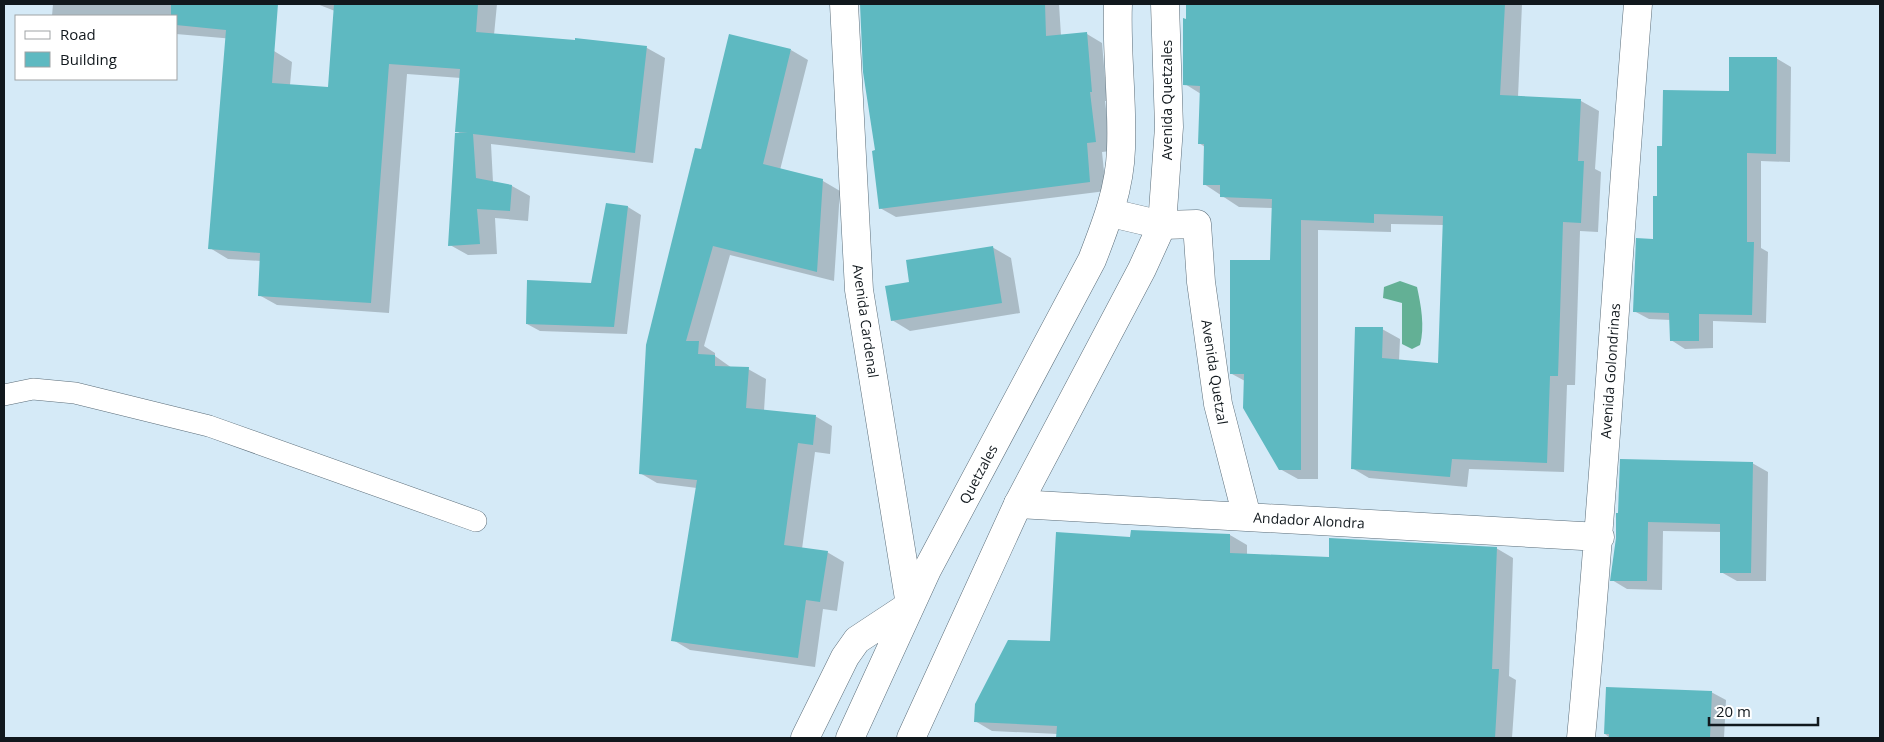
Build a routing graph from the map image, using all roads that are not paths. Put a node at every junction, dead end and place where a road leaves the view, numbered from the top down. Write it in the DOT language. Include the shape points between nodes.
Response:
graph roads {
  1 [pos="844,4"];
  2 [pos="1118,4"];
  3 [pos="1165,4"];
  4 [pos="1638,4"];
  5 [pos="1111,213"];
  6 [pos="1162,225"];
  7 [pos="4,395"];
  8 [pos="1018,504"];
  9 [pos="1247,517"];
  10 [pos="476,521"];
  11 [pos="1600,538"];
  12 [pos="910,606"];
  13 [pos="804,738"];
  14 [pos="850,738"];
  15 [pos="911,738"];
  16 [pos="1582,738"];
  1 -- 12 [label="street, Avenida Cardenal" via="859,290"];
  2 -- 5 [label="street" via="1116,35 1121,150"];
  3 -- 6 [label="street, Avenida Quetzales" via="1169,127"];
  4 -- 11 [label="street, Avenida Golondrinas" via="1617,255"];
  5 -- 6 [label="street"];
  5 -- 12 [label="street, Quetzales" via="1092,260"];
  6 -- 8 [label="street"];
  6 -- 9 [label="street, Avenida Quetzal" via="1197,224 1201,282 1218,404"];
  7 -- 10 [label="lane" via="33,389 75,393 209,426"];
  8 -- 9 [label="street, Andador Alondra"];
  8 -- 15 [label="street"];
  9 -- 11 [label="street, Andador Alondra"];
  11 -- 16 [label="street, Avenida Golondrinas"];
  12 -- 13 [label="street" via="857,640"];
  12 -- 14 [label="street, Quetzales"];
}
